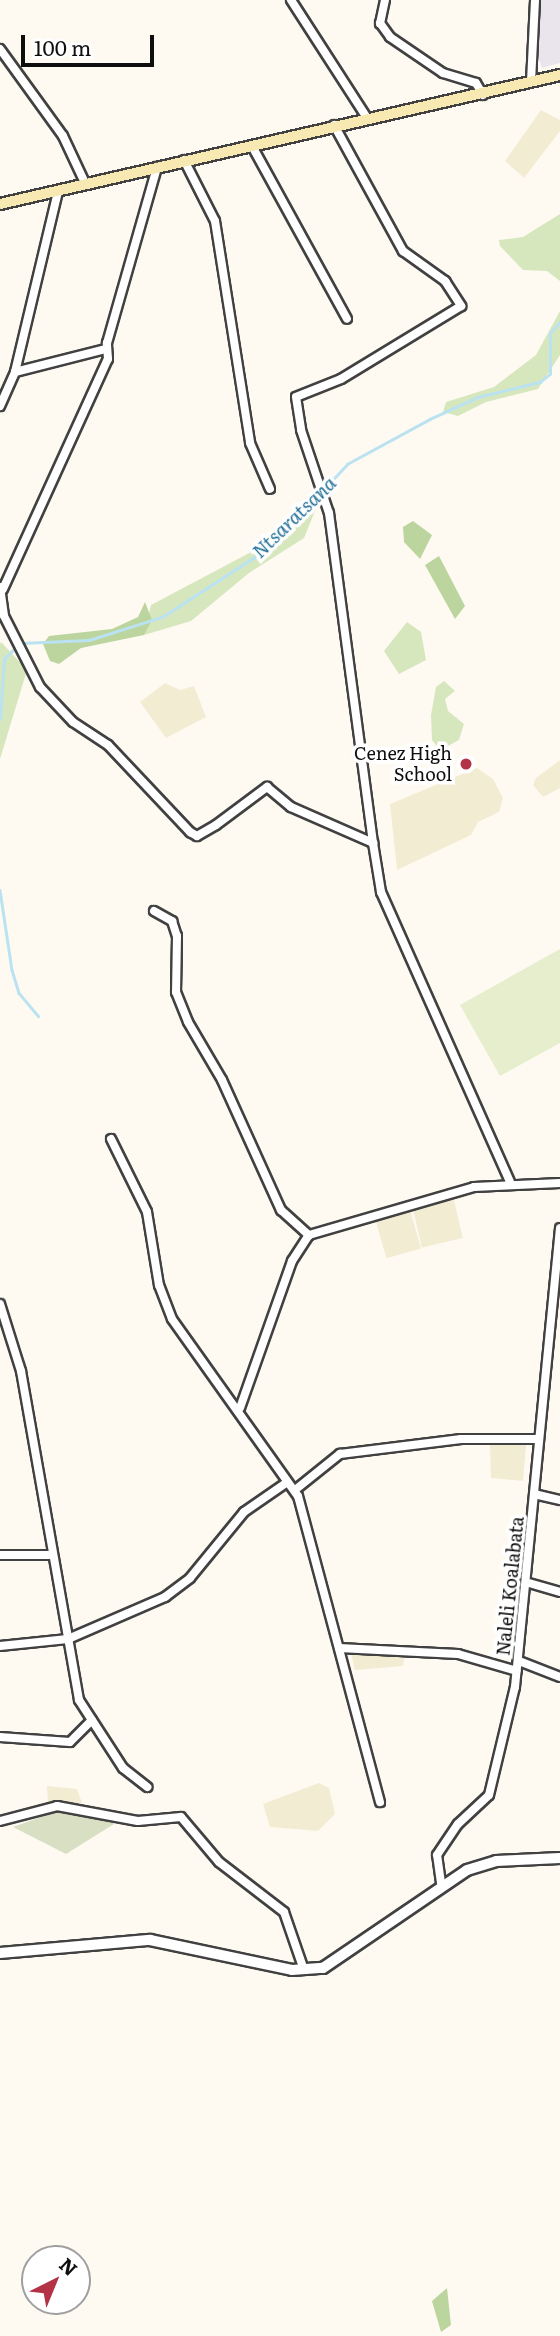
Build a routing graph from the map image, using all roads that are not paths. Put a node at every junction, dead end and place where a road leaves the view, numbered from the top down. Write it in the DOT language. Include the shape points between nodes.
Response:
graph roads {
  1 [pos="291,0"];
  2 [pos="385,0"];
  3 [pos="535,0"];
  4 [pos="0,49"];
  5 [pos="560,75"];
  6 [pos="531,82"];
  7 [pos="483,95"];
  8 [pos="367,118"];
  9 [pos="334,125"];
  10 [pos="252,146"];
  11 [pos="184,160"];
  12 [pos="157,167"];
  13 [pos="86,185"];
  14 [pos="58,191"];
  15 [pos="0,204"];
  16 [pos="347,319"];
  17 [pos="106,349"];
  18 [pos="15,372"];
  19 [pos="0,406"];
  20 [pos="271,489"];
  21 [pos="1,588"];
  22 [pos="373,843"];
  23 [pos="154,911"];
  24 [pos="111,1139"];
  25 [pos="510,1182"];
  26 [pos="560,1183"];
  27 [pos="560,1228"];
  28 [pos="309,1235"];
  29 [pos="0,1304"];
  30 [pos="240,1408"];
  31 [pos="536,1439"];
  32 [pos="286,1483"];
  33 [pos="295,1490"];
  34 [pos="534,1494"];
  35 [pos="560,1500"];
  36 [pos="0,1555"];
  37 [pos="50,1555"];
  38 [pos="529,1583"];
  39 [pos="560,1592"];
  40 [pos="68,1639"];
  41 [pos="0,1646"];
  42 [pos="339,1648"];
  43 [pos="518,1666"];
  44 [pos="560,1677"];
  45 [pos="92,1720"];
  46 [pos="0,1737"];
  47 [pos="148,1787"];
  48 [pos="380,1802"];
  49 [pos="0,1821"];
  50 [pos="560,1858"];
  51 [pos="442,1882"];
  52 [pos="0,1952"];
  53 [pos="304,1970"];
  1 -- 8 [label="street"];
  2 -- 7 [label="street" via="380,23 390,37 443,73 476,83"];
  3 -- 6 [label="street"];
  4 -- 13 [label="street" via="63,136"];
  5 -- 6 [label="main road"];
  6 -- 7 [label="main road"];
  7 -- 8 [label="main road"];
  8 -- 9 [label="main road"];
  9 -- 10 [label="main road"];
  9 -- 22 [label="street" via="403,251 445,281 461,306 341,379 296,397 329,513"];
  10 -- 11 [label="main road"];
  10 -- 16 [label="street"];
  11 -- 12 [label="main road"];
  11 -- 20 [label="street" via="215,221 250,443"];
  12 -- 13 [label="main road"];
  12 -- 17 [label="street"];
  13 -- 14 [label="main road"];
  14 -- 15 [label="main road"];
  14 -- 18 [label="street"];
  17 -- 18 [label="street"];
  17 -- 21 [label="street" via="88,409"];
  18 -- 19 [label="street"];
  21 -- 22 [label="street" via="4,616 40,687 108,745 190,832 197,835 216,825 267,787 291,807"];
  22 -- 25 [label="street" via="381,892"];
  23 -- 28 [label="street" via="172,921 177,936 176,992 188,1022 222,1080 281,1210"];
  24 -- 30 [label="street" via="147,1212 159,1285 172,1318"];
  25 -- 26 [label="street"];
  25 -- 28 [label="street" via="408,1204"];
  27 -- 31 [label="street, Naleli Koalabata"];
  28 -- 30 [label="street" via="292,1261"];
  29 -- 37 [label="street" via="21,1371"];
  30 -- 32 [label="street"];
  31 -- 33 [label="street" via="461,1439 340,1454"];
  31 -- 34 [label="street, Naleli Koalabata"];
  32 -- 33 [label="street"];
  32 -- 40 [label="street" via="244,1512 181,1587"];
  33 -- 42 [label="street"];
  34 -- 35 [label="street"];
  34 -- 38 [label="street, Naleli Koalabata"];
  36 -- 37 [label="street"];
  37 -- 40 [label="street"];
  38 -- 39 [label="street"];
  38 -- 43 [label="street, Naleli Koalabata"];
  40 -- 41 [label="street"];
  40 -- 45 [label="street" via="79,1700"];
  42 -- 43 [label="street" via="458,1654"];
  42 -- 48 [label="street"];
  43 -- 44 [label="street"];
  43 -- 51 [label="street, Naleli Koalabata" via="498,1769 489,1794 458,1824 437,1855"];
  45 -- 46 [label="street" via="70,1742"];
  45 -- 47 [label="street" via="123,1768"];
  49 -- 53 [label="street" via="57,1806 138,1821 181,1816 210,1854 284,1912"];
  50 -- 51 [label="street" via="496,1861"];
  51 -- 53 [label="street" via="341,1960"];
  52 -- 53 [label="street" via="150,1940"];
}
